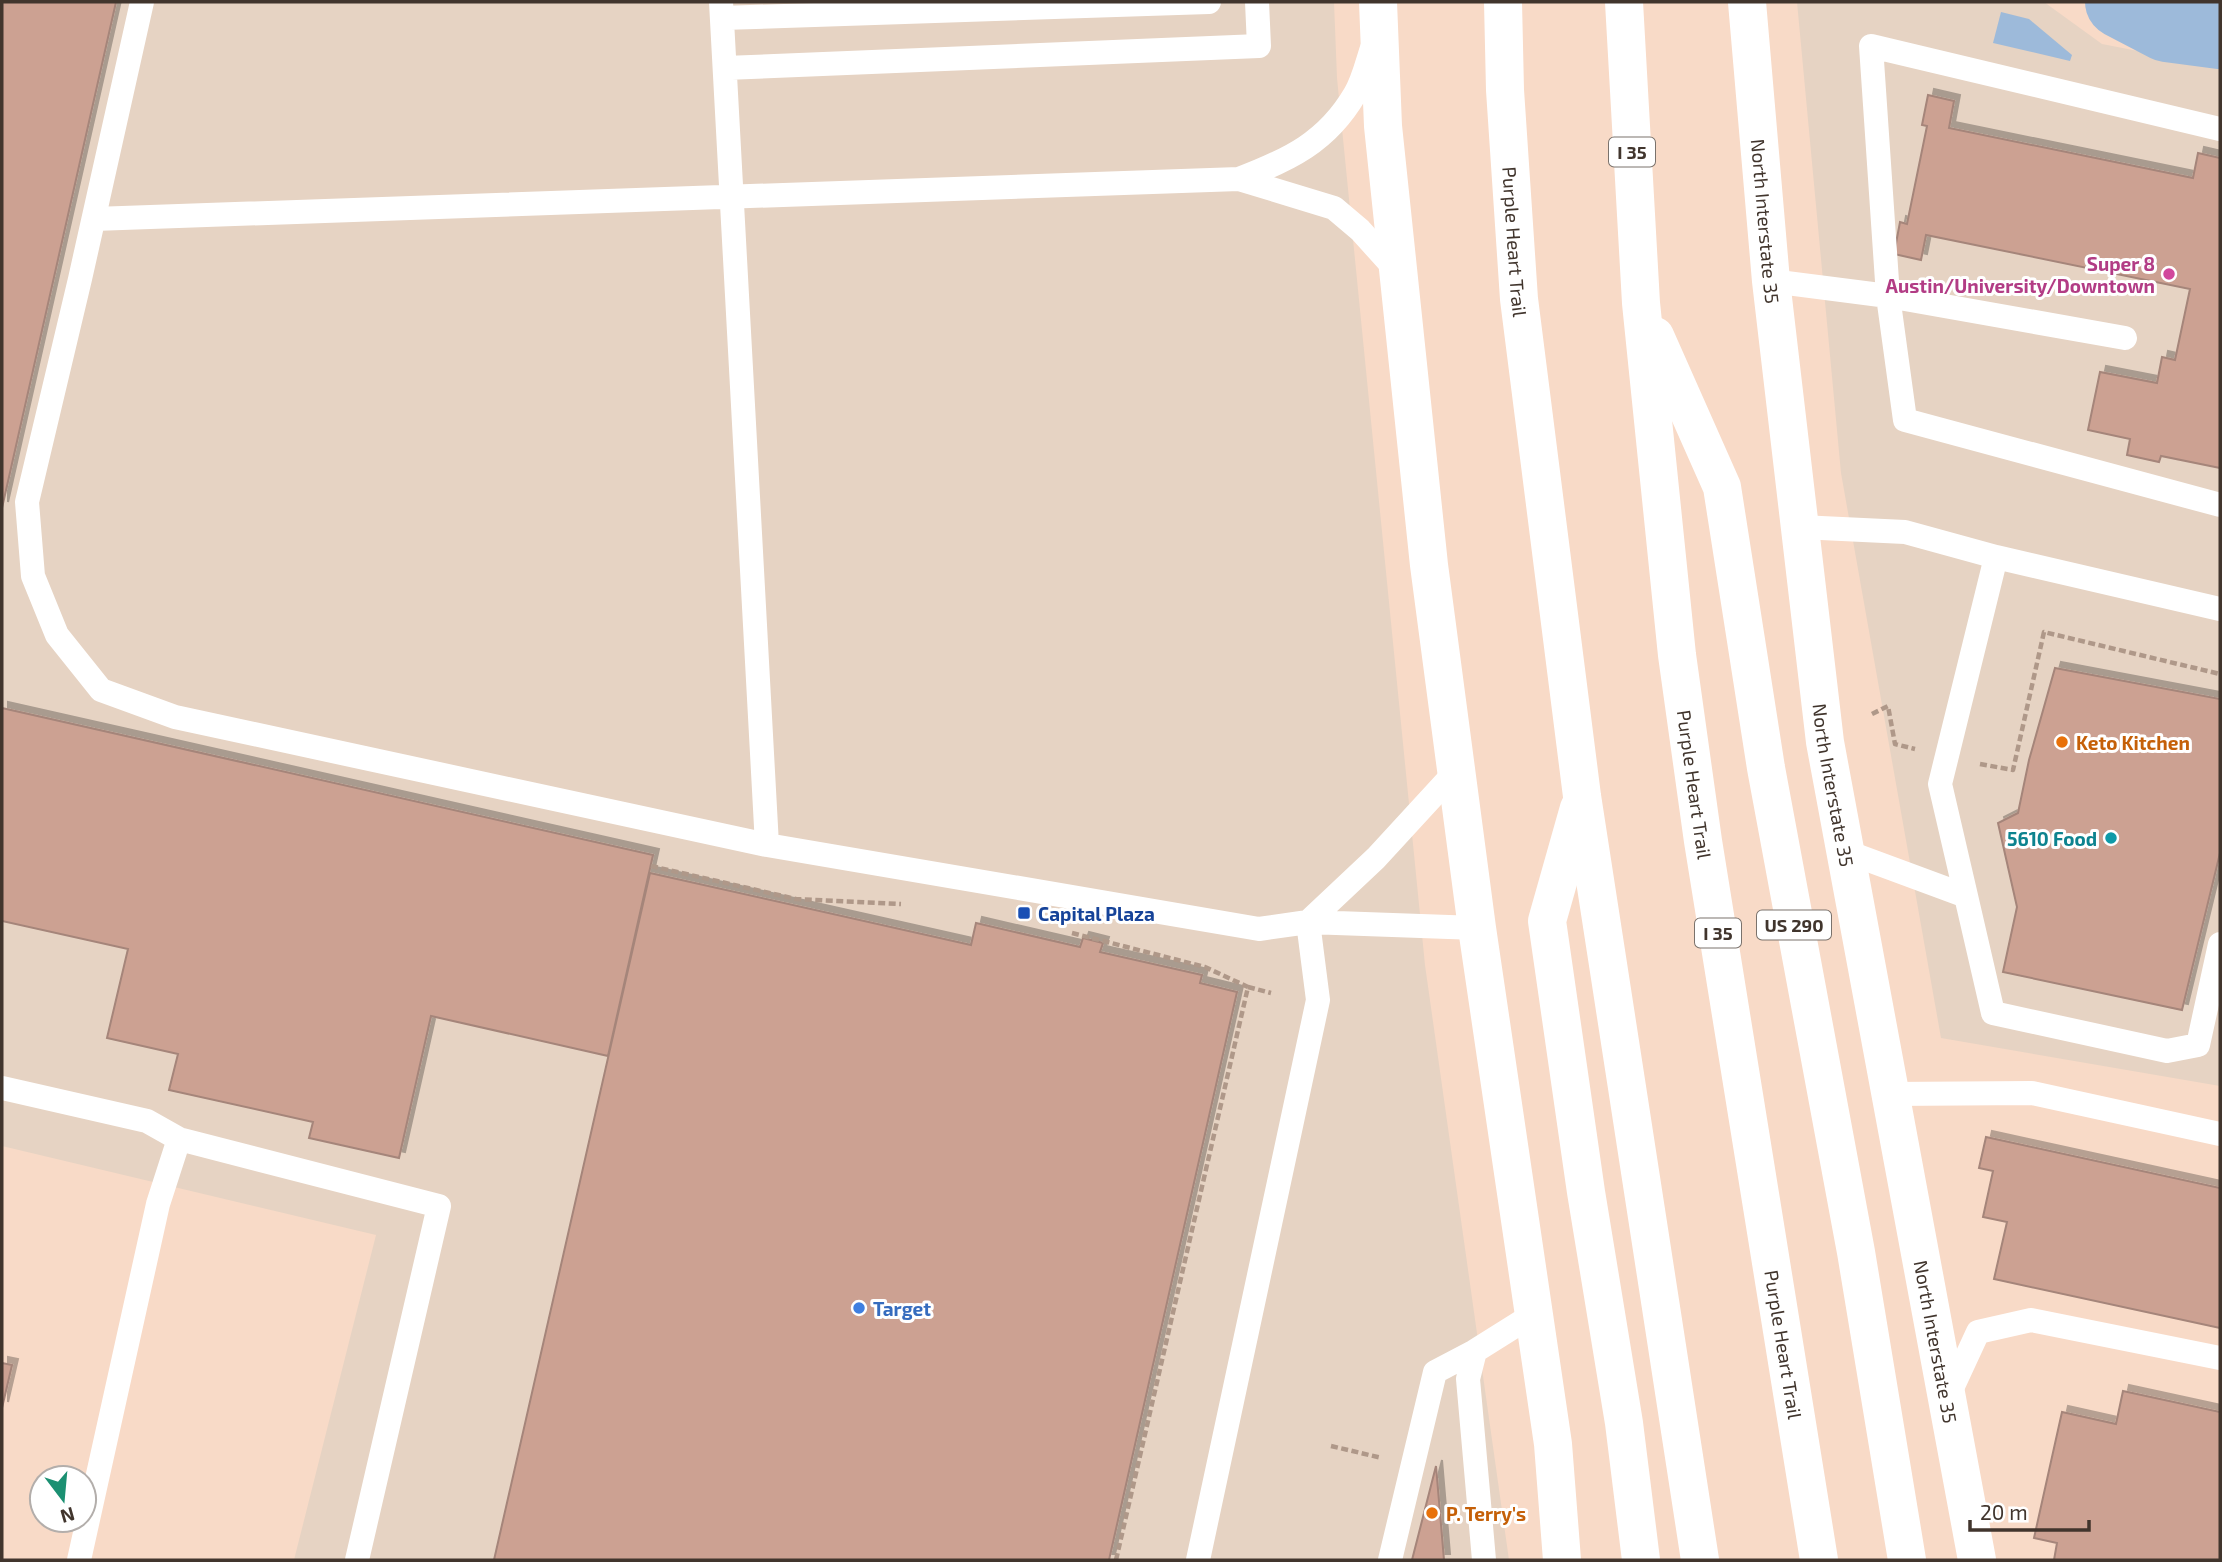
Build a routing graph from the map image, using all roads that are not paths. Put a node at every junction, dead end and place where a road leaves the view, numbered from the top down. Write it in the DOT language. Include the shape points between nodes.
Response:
graph roads {
  1 [pos="142,2"];
  2 [pos="1209,2"];
  3 [pos="1257,2"];
  4 [pos="1503,2"];
  5 [pos="1623,2"];
  6 [pos="1747,2"];
  7 [pos="1147,3"];
  8 [pos="722,10"];
  9 [pos="1378,14"];
  10 [pos="725,68"];
  11 [pos="2220,129"];
  12 [pos="1240,179"];
  13 [pos="731,197"];
  14 [pos="94,219"];
  15 [pos="1399,273"];
  16 [pos="1771,281"];
  17 [pos="1888,296"];
  18 [pos="1641,303"];
  19 [pos="2125,338"];
  20 [pos="2220,505"];
  21 [pos="1800,527"];
  22 [pos="1996,557"];
  23 [pos="2220,609"];
  24 [pos="1456,771"];
  25 [pos="1582,796"];
  26 [pos="767,845"];
  27 [pos="1847,852"];
  28 [pos="1966,896"];
  29 [pos="1308,922"];
  30 [pos="1478,928"];
  31 [pos="2220,944"];
  32 [pos="2,1088"];
  33 [pos="1890,1094"];
  34 [pos="2220,1134"];
  35 [pos="179,1139"];
  36 [pos="1534,1314"];
  37 [pos="1475,1350"];
  38 [pos="2220,1358"];
  39 [pos="1947,1399"];
  40 [pos="79,1560"];
  41 [pos="357,1560"];
  42 [pos="1198,1560"];
  43 [pos="1390,1560"];
  44 [pos="1484,1560"];
  45 [pos="1562,1560"];
  46 [pos="1641,1560"];
  47 [pos="1700,1560"];
  48 [pos="1819,1560"];
  49 [pos="1907,1560"];
  50 [pos="1977,1560"];
  1 -- 14 [label="lane"];
  2 -- 7 [label="lane"];
  3 -- 10 [label="lane" via="1258,46"];
  4 -- 25 [label="main road, Purple Heart Trail" via="1519,299"];
  5 -- 18 [label="main road, Purple Heart Trail / I 35"];
  6 -- 16 [label="main road, North Interstate 35"];
  7 -- 8 [label="lane"];
  8 -- 10 [label="lane"];
  9 -- 12 [label="lane" via="1357,93 1329,131 1285,161"];
  9 -- 15 [label="main road" via="1383,126"];
  10 -- 13 [label="lane"];
  11 -- 17 [label="lane" via="1871,46"];
  12 -- 13 [label="lane"];
  12 -- 15 [label="lane" via="1334,208"];
  13 -- 14 [label="lane"];
  13 -- 26 [label="lane"];
  14 -- 26 [label="lane" via="27,502 33,576 57,635 101,690 175,717"];
  15 -- 24 [label="main road"];
  16 -- 17 [label="lane"];
  16 -- 21 [label="main road, North Interstate 35"];
  17 -- 19 [label="lane"];
  17 -- 20 [label="lane" via="1905,420"];
  18 -- 48 [label="main road, Purple Heart Trail / I 35" via="1677,655 1703,841"];
  18 -- 49 [label="main road, US 290" via="1722,488 1766,768 1856,1252"];
  21 -- 22 [label="lane" via="1905,532"];
  21 -- 27 [label="main road, North Interstate 35" via="1825,743"];
  22 -- 23 [label="lane"];
  22 -- 28 [label="lane" via="1940,783"];
  24 -- 29 [label="lane" via="1376,858"];
  24 -- 30 [label="main road"];
  25 -- 46 [label="main road" via="1547,921"];
  25 -- 47 [label="main road, Purple Heart Trail"];
  26 -- 29 [label="lane" via="1259,929"];
  27 -- 28 [label="lane"];
  27 -- 33 [label="main road, North Interstate 35"];
  28 -- 31 [label="lane" via="1993,1013 2167,1051 2198,1045"];
  29 -- 30 [label="lane"];
  29 -- 42 [label="lane" via="1318,1000"];
  30 -- 36 [label="main road"];
  32 -- 35 [label="lane" via="147,1121"];
  33 -- 34 [label="lane" via="2032,1093"];
  33 -- 39 [label="main road, North Interstate 35"];
  35 -- 40 [label="lane" via="159,1204"];
  35 -- 41 [label="lane" via="439,1206"];
  36 -- 37 [label="lane"];
  36 -- 45 [label="main road" via="1553,1444"];
  37 -- 43 [label="lane" via="1435,1372"];
  37 -- 44 [label="lane" via="1468,1379"];
  38 -- 39 [label="lane" via="2031,1320 1978,1332"];
  39 -- 50 [label="main road, North Interstate 35"];
}
